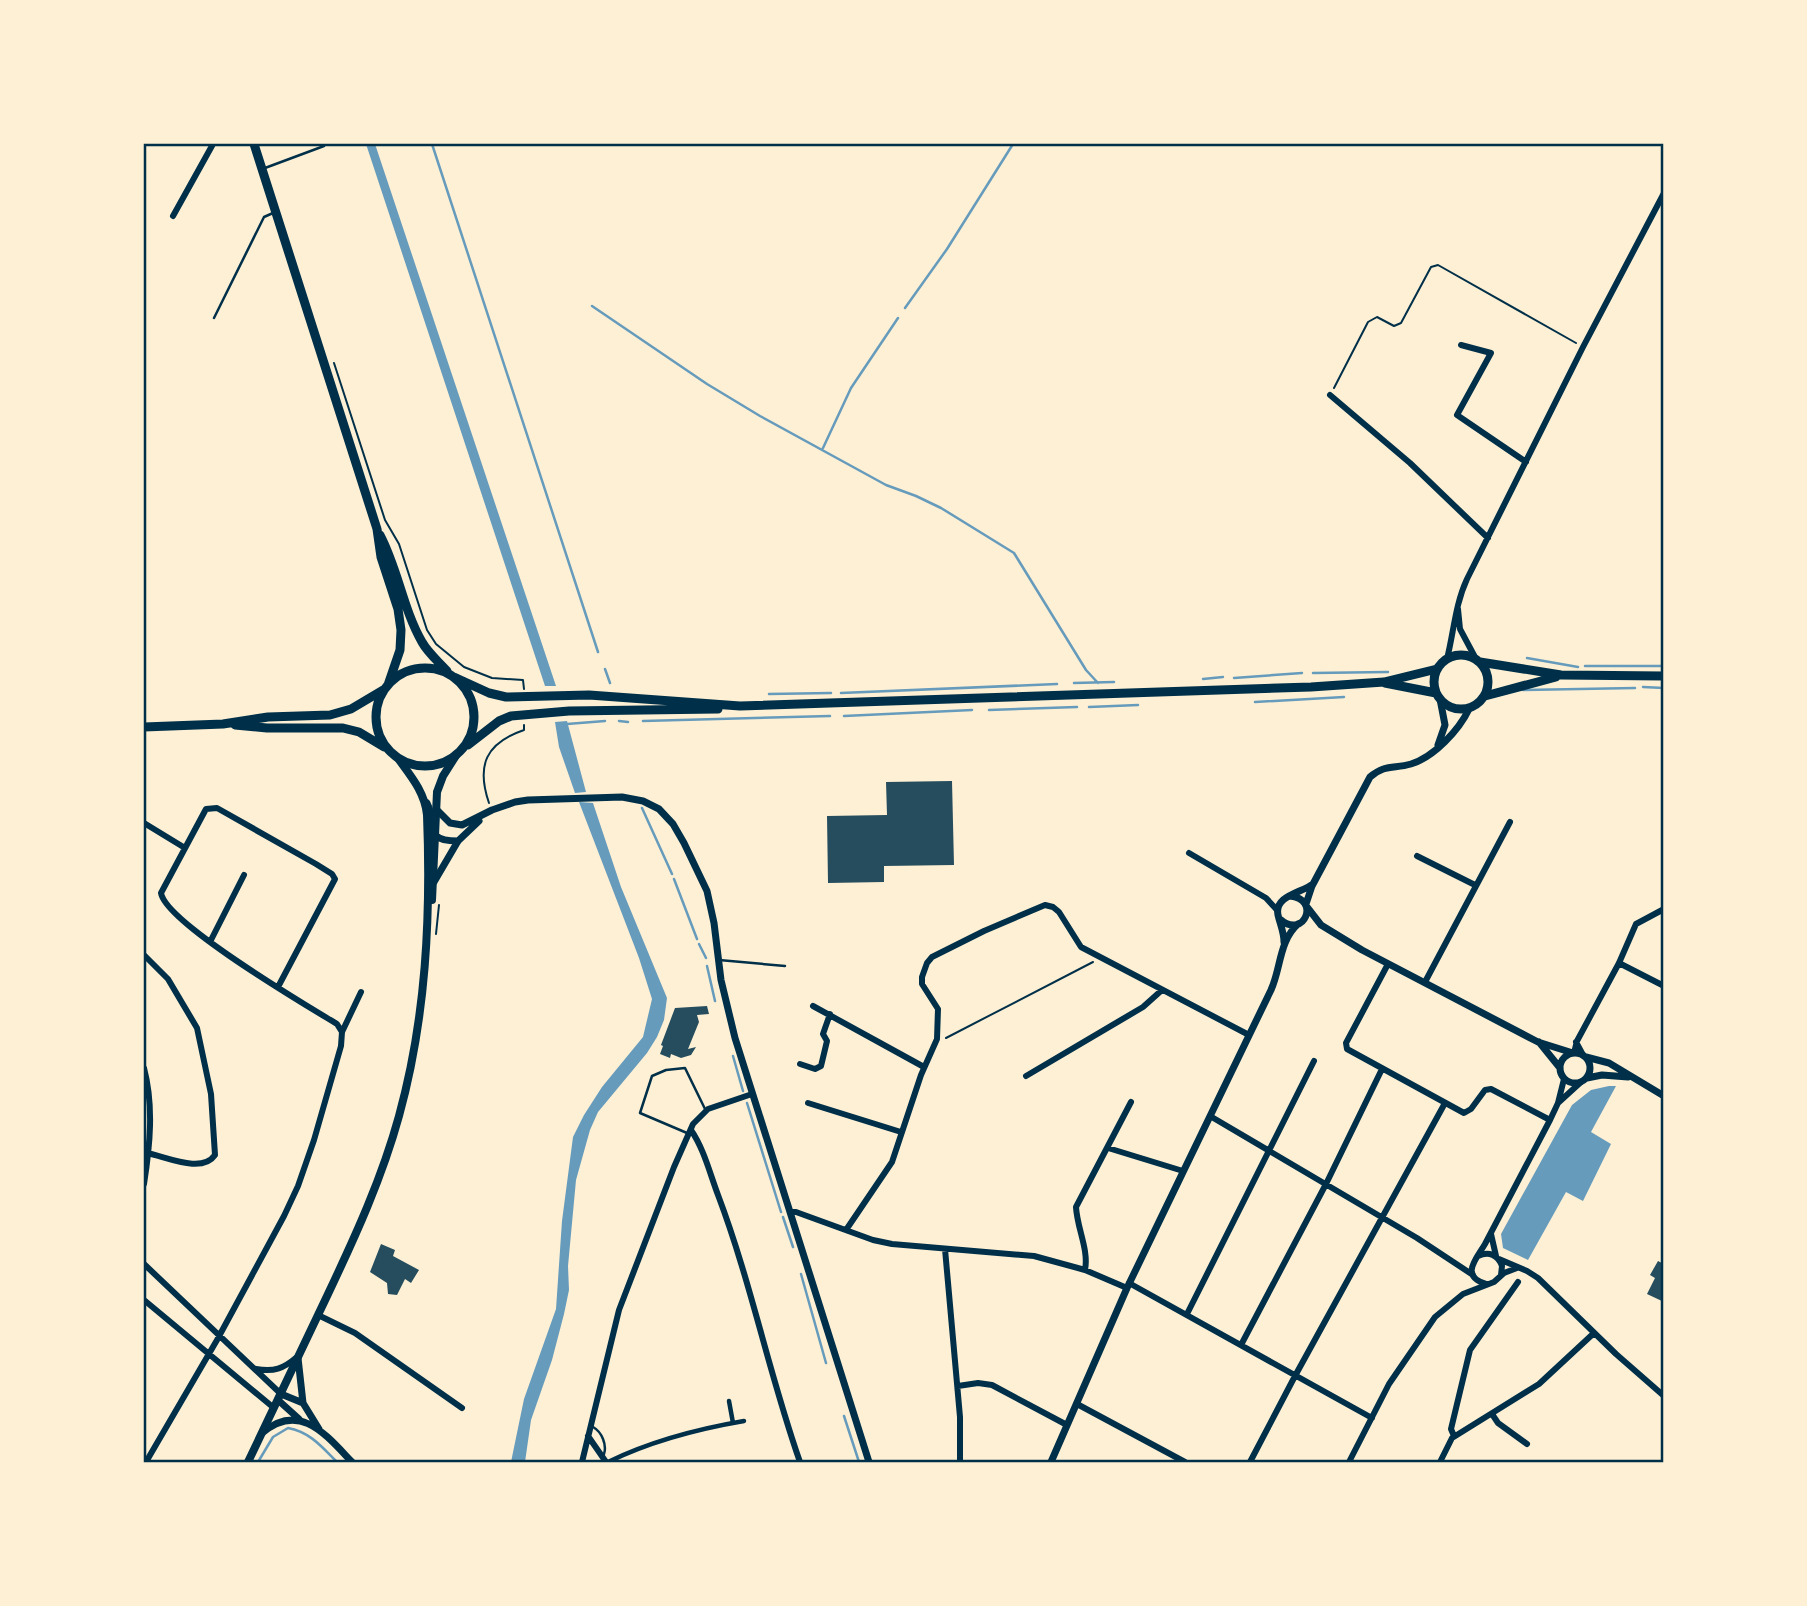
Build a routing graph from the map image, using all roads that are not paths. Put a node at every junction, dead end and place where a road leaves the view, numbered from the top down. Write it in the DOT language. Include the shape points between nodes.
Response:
graph roads {
  1 [pos="213,144"];
  2 [pos="254,144"];
  3 [pos="324,146"];
  4 [pos="262,169"];
  5 [pos="1664,194"];
  6 [pos="276,212"];
  7 [pos="173,216"];
  8 [pos="214,318"];
  9 [pos="1461,345"];
  10 [pos="1330,394"];
  11 [pos="1525,462"];
  12 [pos="377,529"];
  13 [pos="1488,538"];
  14 [pos="1458,600"];
  15 [pos="1447,659"];
  16 [pos="1478,660"];
  17 [pos="1437,668"];
  18 [pos="1561,675"];
  19 [pos="452,676"];
  20 [pos="1664,676"];
  21 [pos="1384,682"];
  22 [pos="386,687"];
  23 [pos="1438,696"];
  24 [pos="1485,696"];
  25 [pos="740,706"];
  26 [pos="1469,709"];
  27 [pos="223,724"];
  28 [pos="144,727"];
  29 [pos="1438,746"];
  30 [pos="388,749"];
  31 [pos="459,752"];
  32 [pos="397,757"];
  33 [pos="423,796"];
  34 [pos="437,810"];
  35 [pos="484,815"];
  36 [pos="1510,822"];
  37 [pos="144,823"];
  38 [pos="436,835"];
  39 [pos="458,841"];
  40 [pos="185,848"];
  41 [pos="1189,853"];
  42 [pos="1417,856"];
  43 [pos="244,875"];
  44 [pos="434,882"];
  45 [pos="1314,883"];
  46 [pos="1475,885"];
  47 [pos="1266,898"];
  48 [pos="1286,898"];
  49 [pos="1306,906"];
  50 [pos="1664,909"];
  51 [pos="1278,914"];
  52 [pos="429,916"];
  53 [pos="1300,923"];
  54 [pos="1321,925"];
  55 [pos="210,942"];
  56 [pos="1284,943"];
  57 [pos="144,955"];
  58 [pos="718,960"];
  59 [pos="1619,963"];
  60 [pos="1388,964"];
  61 [pos="785,966"];
  62 [pos="1425,982"];
  63 [pos="1664,986"];
  64 [pos="278,987"];
  65 [pos="1162,990"];
  66 [pos="361,992"];
  67 [pos="813,1006"];
  68 [pos="830,1014"];
  69 [pos="342,1032"];
  70 [pos="1249,1035"];
  71 [pos="1538,1042"];
  72 [pos="1576,1042"];
  73 [pos="1574,1053"];
  74 [pos="1584,1056"];
  75 [pos="1314,1061"];
  76 [pos="800,1064"];
  77 [pos="924,1067"];
  78 [pos="144,1068"];
  79 [pos="1560,1068"];
  80 [pos="1382,1069"];
  81 [pos="1026,1076"];
  82 [pos="1632,1078"];
  83 [pos="1564,1079"];
  84 [pos="1584,1080"];
  85 [pos="752,1094"];
  86 [pos="1664,1096"];
  87 [pos="1131,1102"];
  88 [pos="808,1103"];
  89 [pos="1445,1103"];
  90 [pos="1558,1103"];
  91 [pos="706,1111"];
  92 [pos="1210,1116"];
  93 [pos="1550,1120"];
  94 [pos="690,1132"];
  95 [pos="901,1132"];
  96 [pos="1108,1148"];
  97 [pos="1270,1151"];
  98 [pos="147,1153"];
  99 [pos="1183,1171"];
  100 [pos="144,1184"];
  101 [pos="1326,1184"];
  102 [pos="790,1212"];
  103 [pos="1382,1216"];
  104 [pos="846,1230"];
  105 [pos="1490,1232"];
  106 [pos="946,1249"];
  107 [pos="1478,1256"];
  108 [pos="1497,1257"];
  109 [pos="144,1264"];
  110 [pos="1517,1268"];
  111 [pos="1086,1270"];
  112 [pos="1473,1275"];
  113 [pos="1500,1277"];
  114 [pos="1518,1282"];
  115 [pos="1486,1284"];
  116 [pos="1128,1286"];
  117 [pos="1465,1293"];
  118 [pos="144,1300"];
  119 [pos="1187,1314"];
  120 [pos="318,1315"];
  121 [pos="1594,1333"];
  122 [pos="219,1335"];
  123 [pos="1241,1345"];
  124 [pos="209,1353"];
  125 [pos="298,1357"];
  126 [pos="255,1369"];
  127 [pos="1295,1376"];
  128 [pos="958,1386"];
  129 [pos="1664,1396"];
  130 [pos="278,1400"];
  131 [pos="729,1401"];
  132 [pos="303,1403"];
  133 [pos="1077,1404"];
  134 [pos="462,1408"];
  135 [pos="1492,1414"];
  136 [pos="1372,1418"];
  137 [pos="744,1421"];
  138 [pos="302,1422"];
  139 [pos="733,1423"];
  140 [pos="1067,1425"];
  141 [pos="591,1426"];
  142 [pos="320,1429"];
  143 [pos="262,1434"];
  144 [pos="588,1436"];
  145 [pos="1454,1436"];
  146 [pos="1527,1444"];
  147 [pos="606,1461"];
  148 [pos="146,1462"];
  149 [pos="248,1462"];
  150 [pos="352,1462"];
  151 [pos="582,1462"];
  152 [pos="800,1462"];
  153 [pos="869,1462"];
  154 [pos="960,1462"];
  155 [pos="1051,1462"];
  156 [pos="1185,1462"];
  157 [pos="1250,1462"];
  158 [pos="1349,1462"];
  159 [pos="1440,1462"];
  1 -- 7 [label="street"];
  2 -- 4 [label="main road"];
  3 -- 4 [label="lane"];
  4 -- 6 [label="main road"];
  5 -- 11 [label="street"];
  6 -- 8 [label="lane" via="264,217"];
  6 -- 12 [label="main road"];
  9 -- 11 [label="street" via="1491,354 1457,415"];
  10 -- 13 [label="street"];
  11 -- 13 [label="street"];
  12 -- 19 [label="main road" via="392,556 418,635"];
  12 -- 22 [label="main road" via="401,630 400,650"];
  13 -- 14 [label="street"];
  14 -- 15 [label="street"];
  14 -- 16 [label="street" via="1460,629"];
  15 -- 16 [label="main road" via="1462,655"];
  15 -- 17 [label="main road"];
  16 -- 18 [label="main road"];
  16 -- 24 [label="main road" via="1488,678"];
  17 -- 21 [label="main road"];
  17 -- 23 [label="main road" via="1434,685"];
  18 -- 20 [label="main road"];
  18 -- 24 [label="main road"];
  19 -- 22 [label="main road" via="417,668"];
  19 -- 25 [label="main road" via="498,695 603,695"];
  19 -- 31 [label="main road" via="468,693 474,712 472,733"];
  21 -- 23 [label="main road"];
  21 -- 25 [label="main road"];
  22 -- 27 [label="main road" via="351,709 330,715"];
  22 -- 30 [label="main road" via="376,713"];
  23 -- 26 [label="main road" via="1456,709"];
  23 -- 29 [label="street" via="1445,716"];
  24 -- 26 [label="main road"];
  25 -- 31 [label="main road" via="511,716 499,720"];
  26 -- 29 [label="street" via="1451,737"];
  27 -- 28 [label="main road"];
  27 -- 30 [label="main road" via="343,728"];
  29 -- 45 [label="street" via="1416,761 1383,768 1370,777"];
  30 -- 32 [label="main road"];
  31 -- 32 [label="main road" via="430,766"];
  31 -- 34 [label="main road" via="439,786"];
  32 -- 33 [label="main road"];
  33 -- 38 [label="street"];
  33 -- 52 [label="main road"];
  34 -- 35 [label="street" via="457,825"];
  34 -- 38 [label="main road"];
  35 -- 39 [label="street"];
  35 -- 58 [label="street" via="515,802 572,798 622,797 659,809 673,824 706,891"];
  36 -- 46 [label="street"];
  37 -- 40 [label="street"];
  38 -- 39 [label="street"];
  38 -- 44 [label="main road"];
  39 -- 44 [label="street"];
  40 -- 55 [label="street" via="161,893 162,900"];
  40 -- 64 [label="street" via="206,809 218,808 332,874 333,884"];
  41 -- 47 [label="street"];
  42 -- 46 [label="street"];
  43 -- 55 [label="street"];
  44 -- 52 [label="main road"];
  45 -- 48 [label="street"];
  45 -- 49 [label="street"];
  46 -- 62 [label="street"];
  47 -- 48 [label="street"];
  47 -- 51 [label="street"];
  48 -- 49 [label="street" via="1301,898"];
  48 -- 51 [label="street"];
  49 -- 53 [label="street"];
  49 -- 54 [label="street"];
  50 -- 59 [label="street" via="1636,924"];
  51 -- 53 [label="street" via="1288,925"];
  51 -- 56 [label="street"];
  52 -- 120 [label="main road" via="420,1011 400,1114 370,1198"];
  53 -- 54 [label="street"];
  53 -- 56 [label="street"];
  54 -- 60 [label="street"];
  55 -- 64 [label="street"];
  56 -- 70 [label="street" via="1275,981"];
  57 -- 98 [label="street" via="168,979 197,1028 211,1094 215,1155 201,1165"];
  58 -- 61 [label="lane"];
  58 -- 85 [label="street" via="728,1014"];
  59 -- 63 [label="street"];
  59 -- 72 [label="street"];
  60 -- 62 [label="street"];
  60 -- 80 [label="street" via="1346,1043 1347,1049"];
  62 -- 71 [label="street"];
  64 -- 69 [label="street" via="337,1024"];
  65 -- 70 [label="street"];
  65 -- 77 [label="street" via="1082,947 1059,912 1045,905 927,962 922,984 939,1015 934,1046"];
  65 -- 81 [label="street" via="1143,1007"];
  66 -- 69 [label="street"];
  67 -- 68 [label="street"];
  68 -- 76 [label="street" via="821,1066 815,1069"];
  68 -- 77 [label="street"];
  69 -- 122 [label="street" via="328,1096 298,1186"];
  70 -- 92 [label="street"];
  71 -- 73 [label="street"];
  71 -- 79 [label="street"];
  72 -- 73 [label="street"];
  72 -- 74 [label="street"];
  73 -- 74 [label="street"];
  73 -- 79 [label="street" via="1562,1059"];
  74 -- 82 [label="street" via="1602,1059"];
  74 -- 84 [label="street" via="1590,1065"];
  75 -- 97 [label="street"];
  77 -- 95 [label="street"];
  78 -- 98 [label="street" via="149,1094"];
  79 -- 83 [label="street"];
  80 -- 89 [label="street"];
  80 -- 101 [label="street"];
  82 -- 84 [label="street" via="1602,1075"];
  82 -- 86 [label="street"];
  83 -- 84 [label="street" via="1574,1084"];
  83 -- 90 [label="street"];
  84 -- 90 [label="street"];
  85 -- 91 [label="street"];
  85 -- 102 [label="street"];
  87 -- 96 [label="street"];
  88 -- 95 [label="street"];
  89 -- 93 [label="street" via="1468,1112 1480,1094 1492,1089"];
  89 -- 103 [label="street"];
  90 -- 93 [label="street"];
  91 -- 94 [label="street"];
  91 -- 94 [label="lane" via="685,1068 652,1076 640,1113"];
  92 -- 97 [label="street"];
  92 -- 99 [label="street"];
  93 -- 105 [label="street"];
  94 -- 141 [label="street" via="619,1310"];
  94 -- 152 [label="street" via="731,1231"];
  95 -- 104 [label="street" via="892,1162"];
  96 -- 99 [label="street"];
  96 -- 111 [label="street" via="1076,1208"];
  97 -- 101 [label="street"];
  97 -- 119 [label="street"];
  98 -- 100 [label="street"];
  99 -- 116 [label="street"];
  101 -- 103 [label="street"];
  101 -- 123 [label="street"];
  102 -- 104 [label="street"];
  102 -- 153 [label="street"];
  103 -- 112 [label="street"];
  103 -- 127 [label="street"];
  104 -- 106 [label="street" via="873,1240"];
  105 -- 107 [label="street"];
  105 -- 108 [label="street"];
  106 -- 111 [label="street" via="1022,1254"];
  106 -- 128 [label="street"];
  107 -- 108 [label="street" via="1489,1253"];
  107 -- 112 [label="street" via="1472,1265"];
  108 -- 110 [label="street"];
  108 -- 113 [label="street"];
  109 -- 122 [label="street"];
  110 -- 113 [label="street"];
  110 -- 121 [label="street" via="1538,1278"];
  111 -- 116 [label="street"];
  112 -- 115 [label="street"];
  112 -- 117 [label="street"];
  113 -- 115 [label="street"];
  114 -- 145 [label="street" via="1470,1350 1451,1429"];
  115 -- 117 [label="street"];
  116 -- 119 [label="street"];
  116 -- 133 [label="street"];
  117 -- 136 [label="street" via="1435,1317 1399,1367"];
  118 -- 124 [label="street"];
  119 -- 123 [label="street"];
  120 -- 125 [label="main road"];
  120 -- 134 [label="street" via="355,1333"];
  121 -- 129 [label="street"];
  121 -- 135 [label="street" via="1539,1384"];
  122 -- 124 [label="street"];
  122 -- 126 [label="street"];
  123 -- 127 [label="street"];
  124 -- 130 [label="street"];
  124 -- 148 [label="street"];
  125 -- 126 [label="street" via="276,1370"];
  125 -- 130 [label="main road"];
  125 -- 132 [label="street"];
  126 -- 130 [label="street"];
  127 -- 136 [label="street"];
  127 -- 157 [label="street"];
  128 -- 140 [label="street" via="992,1385"];
  128 -- 154 [label="street"];
  130 -- 132 [label="street"];
  130 -- 138 [label="street"];
  130 -- 143 [label="main road"];
  131 -- 139 [label="street"];
  132 -- 142 [label="street"];
  133 -- 140 [label="street"];
  133 -- 156 [label="street"];
  135 -- 145 [label="street"];
  135 -- 146 [label="street"];
  136 -- 158 [label="street"];
  137 -- 139 [label="street"];
  138 -- 142 [label="street"];
  138 -- 143 [label="street" via="284,1420"];
  139 -- 147 [label="street"];
  140 -- 155 [label="street"];
  141 -- 144 [label="street"];
  141 -- 147 [label="lane" via="604,1442"];
  142 -- 150 [label="street"];
  143 -- 149 [label="main road"];
  144 -- 147 [label="street"];
  144 -- 151 [label="street"];
  145 -- 159 [label="street"];
}
